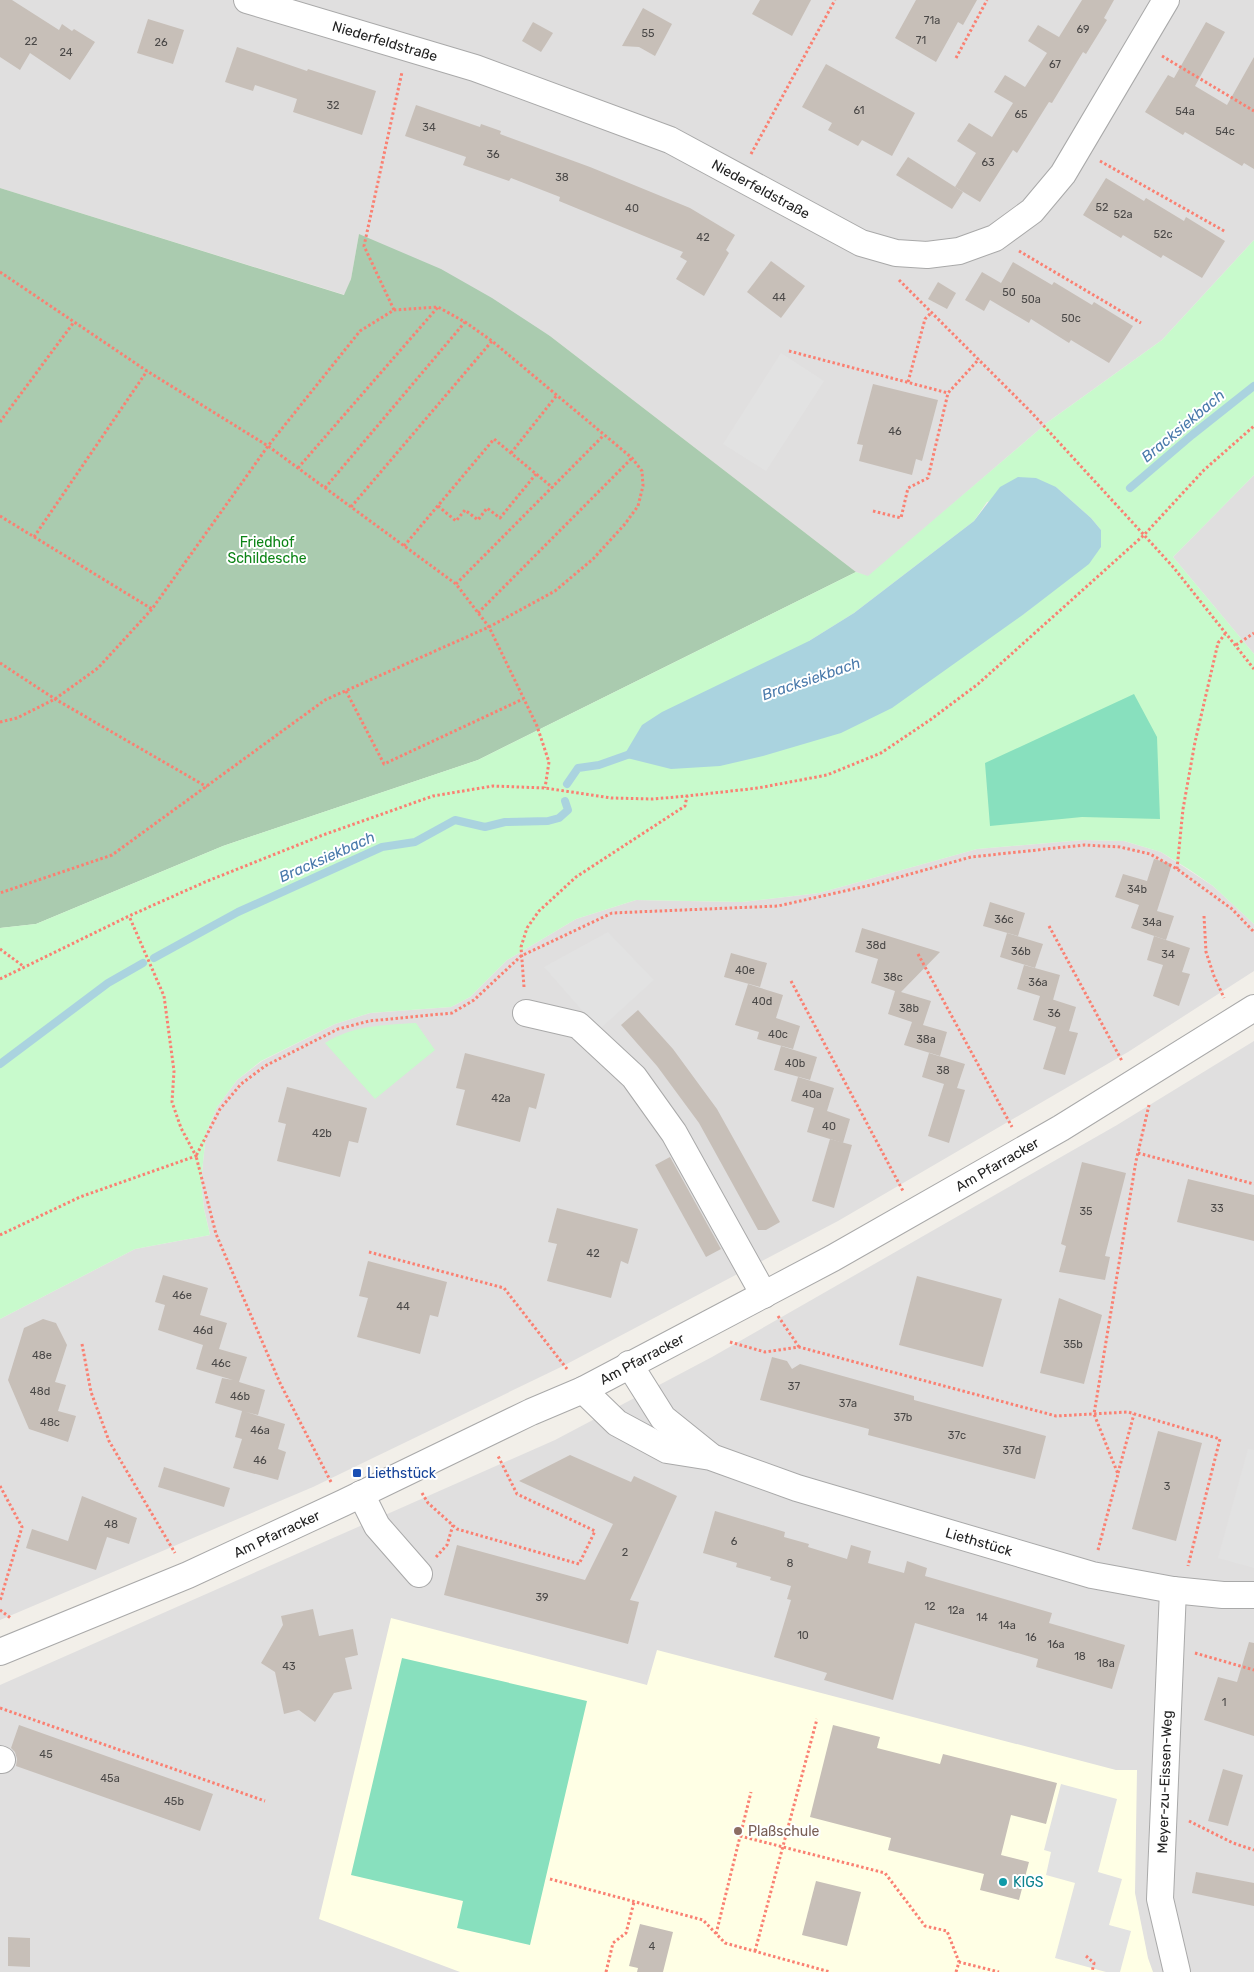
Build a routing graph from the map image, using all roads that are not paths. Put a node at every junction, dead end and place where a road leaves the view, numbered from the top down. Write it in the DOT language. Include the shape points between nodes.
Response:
graph roads {
  1 [pos="247,0"];
  2 [pos="1165,0"];
  3 [pos="526,1013"];
  4 [pos="1244,1015"];
  5 [pos="764,1295"];
  6 [pos="630,1364"];
  7 [pos="583,1390"];
  8 [pos="711,1457"];
  9 [pos="352,1499"];
  10 [pos="419,1574"];
  11 [pos="1172,1590"];
  12 [pos="1254,1595"];
  13 [pos="0,1652"];
  14 [pos="1178,1972"];
  1 -- 2 [label="street, Niederfeldstraße" via="476,68 627,123 670,140 861,243 896,253 927,256 995,238 1032,211 1063,174"];
  3 -- 5 [label="street" via="578,1024 634,1077 674,1133"];
  4 -- 5 [label="street, Am Pfarracker" via="1024,1149"];
  5 -- 6 [label="street, Am Pfarracker"];
  6 -- 7 [label="street, Am Pfarracker"];
  6 -- 8 [label="street, Liethstück" via="663,1418"];
  7 -- 8 [label="street, Liethstück" via="616,1423 667,1450"];
  7 -- 9 [label="street, Am Pfarracker"];
  8 -- 11 [label="street, Liethstück" via="797,1488 1092,1575"];
  9 -- 10 [label="street"];
  9 -- 13 [label="street, Am Pfarracker" via="188,1575"];
  11 -- 12 [label="street, Liethstück"];
  11 -- 14 [label="street, Meyer-zu-Eissen-Weg" via="1160,1899"];
}
